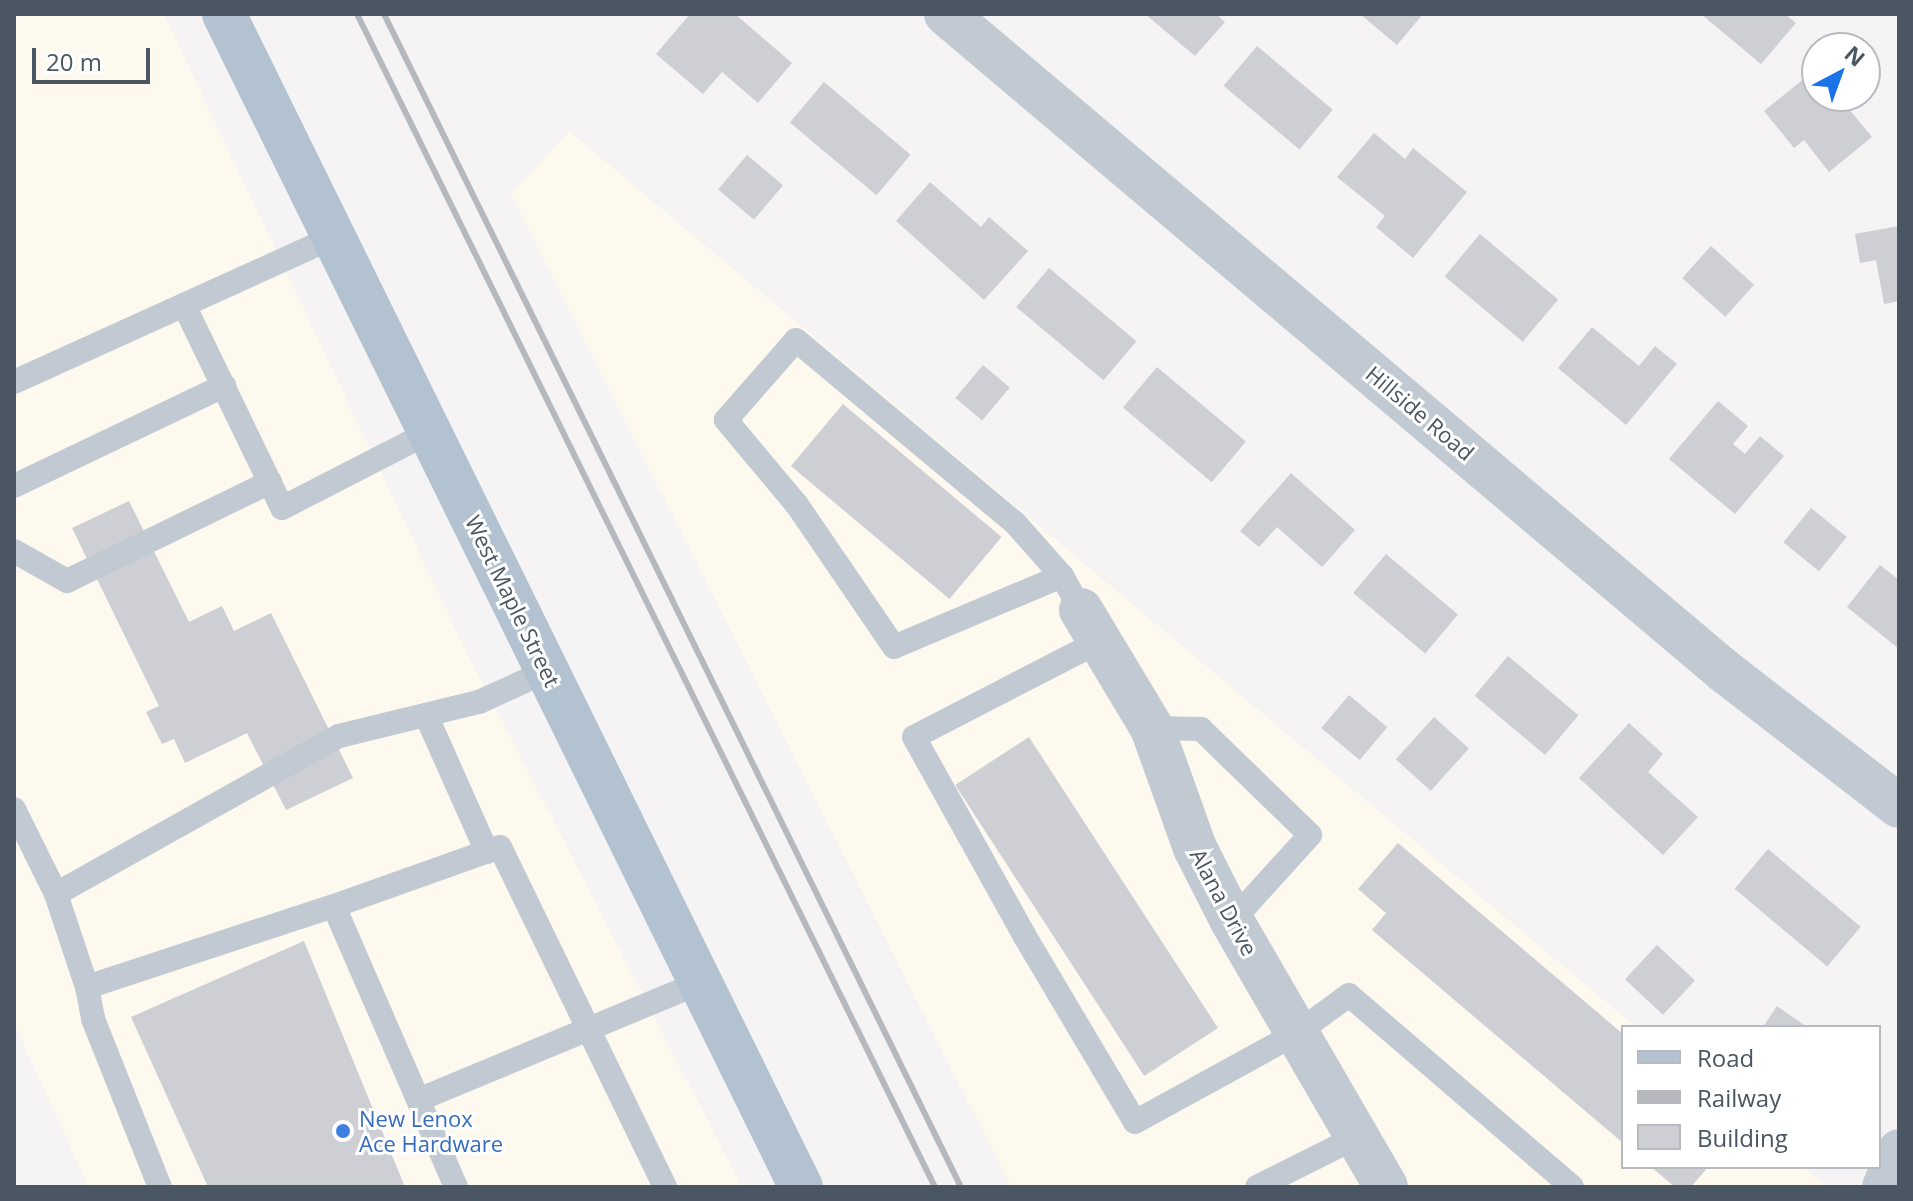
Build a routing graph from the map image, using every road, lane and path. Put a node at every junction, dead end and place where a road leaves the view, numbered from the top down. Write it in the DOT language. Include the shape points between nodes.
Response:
graph roads {
  1 [pos="224,14"];
  2 [pos="946,14"];
  3 [pos="334,237"];
  4 [pos="184,305"];
  5 [pos="14,382"];
  6 [pos="224,386"];
  7 [pos="430,432"];
  8 [pos="270,482"];
  9 [pos="14,486"];
  10 [pos="14,551"];
  11 [pos="1081,609"];
  12 [pos="547,671"];
  13 [pos="426,715"];
  14 [pos="1152,728"];
  15 [pos="1899,806"];
  16 [pos="14,809"];
  17 [pos="487,852"];
  18 [pos="56,894"];
  19 [pos="334,906"];
  20 [pos="1232,921"];
  21 [pos="702,982"];
  22 [pos="87,987"];
  23 [pos="589,1030"];
  24 [pos="1297,1033"];
  25 [pos="418,1100"];
  26 [pos="1357,1137"];
  27 [pos="1899,1151"];
  28 [pos="160,1187"];
  29 [pos="456,1187"];
  30 [pos="665,1187"];
  31 [pos="801,1187"];
  32 [pos="1257,1187"];
  33 [pos="1386,1187"];
  34 [pos="1572,1187"];
  35 [pos="1884,1187"];
  1 -- 3 [label="main road, West Maple Street"];
  2 -- 15 [label="street, Hillside Road" via="1723,670"];
  3 -- 4 [label="lane"];
  3 -- 7 [label="main road, West Maple Street"];
  4 -- 5 [label="lane"];
  4 -- 6 [label="lane"];
  6 -- 8 [label="lane"];
  6 -- 9 [label="lane"];
  7 -- 8 [label="lane" via="282,508"];
  7 -- 12 [label="main road, West Maple Street"];
  8 -- 10 [label="lane" via="67,581"];
  11 -- 11 [label="lane" via="1015,523 796,340 726,420 797,505 894,647"];
  11 -- 14 [label="street, Alana Drive"];
  11 -- 24 [label="lane" via="914,737 1135,1122"];
  12 -- 13 [label="lane" via="479,702"];
  12 -- 21 [label="main road, West Maple Street"];
  13 -- 17 [label="lane"];
  13 -- 18 [label="lane" via="339,736"];
  14 -- 20 [label="street, Alana Drive" via="1195,848"];
  14 -- 20 [label="lane" via="1201,729 1310,835"];
  16 -- 18 [label="lane"];
  17 -- 19 [label="lane"];
  17 -- 23 [label="lane" via="500,847"];
  18 -- 22 [label="lane"];
  19 -- 22 [label="lane"];
  19 -- 25 [label="lane"];
  20 -- 24 [label="street, Alana Drive"];
  21 -- 23 [label="lane"];
  21 -- 31 [label="main road, West Maple Street"];
  22 -- 28 [label="lane" via="93,1019"];
  23 -- 25 [label="lane"];
  23 -- 30 [label="lane"];
  24 -- 26 [label="street, Alana Drive"];
  24 -- 34 [label="lane" via="1349,995"];
  25 -- 29 [label="lane"];
  26 -- 32 [label="lane"];
  26 -- 33 [label="street, Alana Drive"];
  27 -- 35 [label="street"];
}
